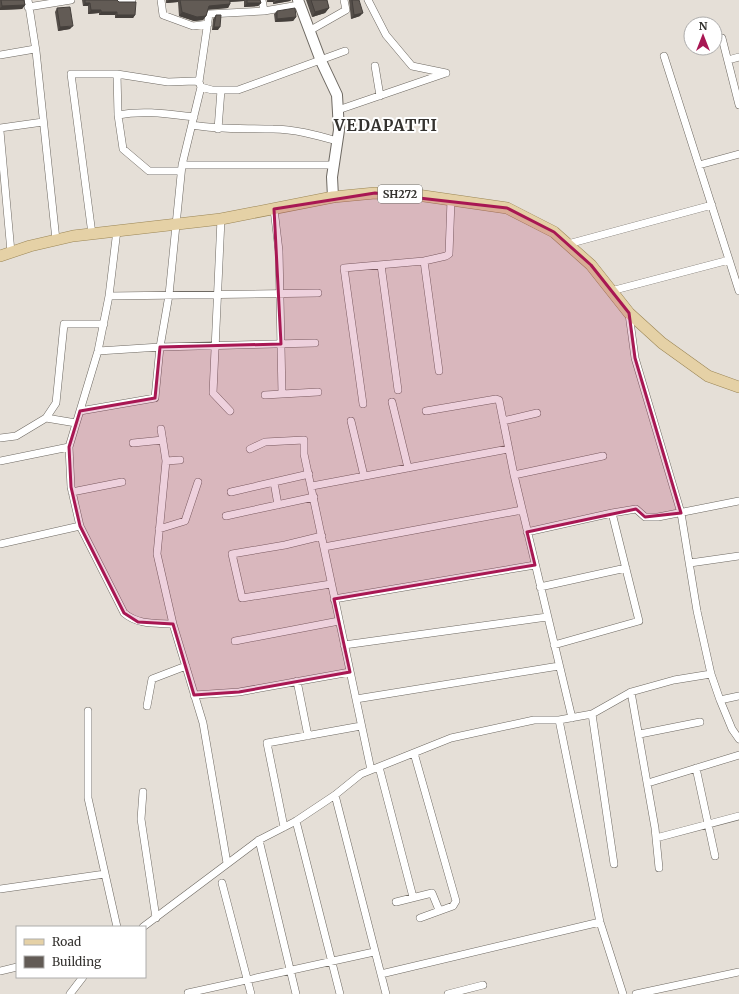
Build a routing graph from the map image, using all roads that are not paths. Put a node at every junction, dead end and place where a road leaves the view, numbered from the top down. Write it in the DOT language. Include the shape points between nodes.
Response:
graph roads {
  1 [pos="71,0"];
  2 [pos="117,0"];
  3 [pos="132,0"];
  4 [pos="161,0"];
  5 [pos="262,0"];
  6 [pos="344,0"];
  7 [pos="368,0"];
  8 [pos="299,3"];
  9 [pos="28,4"];
  10 [pos="264,11"];
  11 [pos="208,24"];
  12 [pos="309,31"];
  13 [pos="723,42"];
  14 [pos="35,49"];
  15 [pos="345,52"];
  16 [pos="0,55"];
  17 [pos="664,56"];
  18 [pos="739,57"];
  19 [pos="728,60"];
  20 [pos="321,61"];
  21 [pos="375,66"];
  22 [pos="117,74"];
  23 [pos="200,85"];
  24 [pos="221,90"];
  25 [pos="380,96"];
  26 [pos="739,105"];
  27 [pos="338,110"];
  28 [pos="118,115"];
  29 [pos="194,117"];
  30 [pos="43,122"];
  31 [pos="192,125"];
  32 [pos="218,128"];
  33 [pos="0,130"];
  34 [pos="337,141"];
  35 [pos="739,154"];
  36 [pos="334,165"];
  37 [pos="699,165"];
  38 [pos="181,168"];
  39 [pos="333,197"];
  40 [pos="451,200"];
  41 [pos="712,205"];
  42 [pos="274,209"];
  43 [pos="221,219"];
  44 [pos="176,224"];
  45 [pos="117,230"];
  46 [pos="92,234"];
  47 [pos="56,240"];
  48 [pos="568,244"];
  49 [pos="12,252"];
  50 [pos="0,256"];
  51 [pos="729,260"];
  52 [pos="424,261"];
  53 [pos="381,265"];
  54 [pos="610,291"];
  55 [pos="739,291"];
  56 [pos="279,292"];
  57 [pos="318,293"];
  58 [pos="218,294"];
  59 [pos="169,295"];
  60 [pos="109,296"];
  61 [pos="629,313"];
  62 [pos="104,324"];
  63 [pos="315,343"];
  64 [pos="281,344"];
  65 [pos="160,347"];
  66 [pos="215,347"];
  67 [pos="98,351"];
  68 [pos="439,371"];
  69 [pos="739,387"];
  70 [pos="398,390"];
  71 [pos="318,392"];
  72 [pos="282,394"];
  73 [pos="265,395"];
  74 [pos="392,402"];
  75 [pos="363,404"];
  76 [pos="426,410"];
  77 [pos="80,411"];
  78 [pos="230,411"];
  79 [pos="536,413"];
  80 [pos="46,418"];
  81 [pos="351,421"];
  82 [pos="502,421"];
  83 [pos="76,423"];
  84 [pos="161,428"];
  85 [pos="0,438"];
  86 [pos="163,440"];
  87 [pos="133,443"];
  88 [pos="69,447"];
  89 [pos="250,449"];
  90 [pos="508,449"];
  91 [pos="603,456"];
  92 [pos="180,460"];
  93 [pos="0,461"];
  94 [pos="166,461"];
  95 [pos="408,468"];
  96 [pos="309,474"];
  97 [pos="514,475"];
  98 [pos="364,476"];
  99 [pos="122,482"];
  100 [pos="198,482"];
  101 [pos="274,482"];
  102 [pos="312,486"];
  103 [pos="72,492"];
  104 [pos="231,492"];
  105 [pos="314,497"];
  106 [pos="739,500"];
  107 [pos="278,505"];
  108 [pos="522,510"];
  109 [pos="612,513"];
  110 [pos="681,513"];
  111 [pos="226,516"];
  112 [pos="80,526"];
  113 [pos="159,529"];
  114 [pos="527,532"];
  115 [pos="322,536"];
  116 [pos="0,544"];
  117 [pos="324,547"];
  118 [pos="739,556"];
  119 [pos="690,563"];
  120 [pos="535,565"];
  121 [pos="626,568"];
  122 [pos="331,584"];
  123 [pos="540,587"];
  124 [pos="334,599"];
  125 [pos="547,617"];
  126 [pos="339,621"];
  127 [pos="173,624"];
  128 [pos="235,641"];
  129 [pos="554,644"];
  130 [pos="344,645"];
  131 [pos="186,666"];
  132 [pos="559,666"];
  133 [pos="350,672"];
  134 [pos="711,674"];
  135 [pos="297,681"];
  136 [pos="631,692"];
  137 [pos="194,695"];
  138 [pos="739,696"];
  139 [pos="356,700"];
  140 [pos="720,700"];
  141 [pos="147,706"];
  142 [pos="88,711"];
  143 [pos="592,714"];
  144 [pos="572,718"];
  145 [pos="559,720"];
  146 [pos="700,722"];
  147 [pos="361,726"];
  148 [pos="736,728"];
  149 [pos="640,734"];
  150 [pos="308,736"];
  151 [pos="739,739"];
  152 [pos="414,753"];
  153 [pos="739,754"];
  154 [pos="379,767"];
  155 [pos="696,768"];
  156 [pos="371,770"];
  157 [pos="648,783"];
  158 [pos="143,792"];
  159 [pos="335,795"];
  160 [pos="739,816"];
  161 [pos="296,821"];
  162 [pos="709,825"];
  163 [pos="284,827"];
  164 [pos="656,838"];
  165 [pos="259,840"];
  166 [pos="715,856"];
  167 [pos="227,863"];
  168 [pos="614,864"];
  169 [pos="659,868"];
  170 [pos="105,874"];
  171 [pos="222,884"];
  172 [pos="0,889"];
  173 [pos="413,897"];
  174 [pos="396,902"];
  175 [pos="439,910"];
  176 [pos="156,918"];
  177 [pos="420,918"];
  178 [pos="600,922"];
  179 [pos="117,926"];
  180 [pos="144,926"];
  181 [pos="374,952"];
  182 [pos="330,962"];
  183 [pos="16,967"];
  184 [pos="0,971"];
  185 [pos="290,972"];
  186 [pos="739,972"];
  187 [pos="381,974"];
  188 [pos="82,978"];
  189 [pos="248,981"];
  190 [pos="484,985"];
  191 [pos="188,993"];
  192 [pos="70,994"];
  193 [pos="251,994"];
  194 [pos="296,994"];
  195 [pos="340,994"];
  196 [pos="386,994"];
  197 [pos="448,994"];
  198 [pos="623,994"];
  199 [pos="636,994"];
  1 -- 9 [label="street"];
  2 -- 3 [label="street"];
  4 -- 11 [label="street" via="163,15 193,26"];
  5 -- 10 [label="street"];
  6 -- 12 [label="street" via="346,10"];
  7 -- 25 [label="street" via="386,35 412,66 446,73"];
  8 -- 10 [label="street"];
  8 -- 12 [label="street"];
  9 -- 14 [label="street"];
  10 -- 11 [label="street" via="209,14"];
  11 -- 23 [label="street"];
  12 -- 20 [label="street"];
  13 -- 19 [label="street"];
  14 -- 16 [label="street"];
  14 -- 30 [label="street"];
  15 -- 20 [label="street"];
  17 -- 37 [label="street"];
  18 -- 19 [label="street"];
  19 -- 26 [label="street"];
  20 -- 24 [label="street" via="238,90"];
  20 -- 27 [label="street" via="337,95"];
  21 -- 25 [label="street"];
  22 -- 23 [label="street" via="168,82 192,80"];
  22 -- 28 [label="street"];
  22 -- 46 [label="street" via="71,74"];
  23 -- 24 [label="street"];
  23 -- 29 [label="street"];
  24 -- 32 [label="street"];
  25 -- 27 [label="street"];
  27 -- 34 [label="street"];
  28 -- 29 [label="street" via="152,112"];
  28 -- 38 [label="street" via="123,149 149,171"];
  29 -- 31 [label="street"];
  30 -- 33 [label="street"];
  30 -- 47 [label="street"];
  31 -- 32 [label="street"];
  31 -- 38 [label="street"];
  32 -- 34 [label="street" via="274,129 313,134"];
  33 -- 49 [label="street"];
  34 -- 36 [label="street"];
  35 -- 37 [label="street"];
  36 -- 38 [label="street"];
  36 -- 39 [label="street"];
  37 -- 41 [label="street"];
  38 -- 44 [label="street"];
  39 -- 40 [label="main road, SH272" via="375,193"];
  39 -- 42 [label="main road, SH272"];
  40 -- 48 [label="main road, SH272" via="506,208 554,232"];
  40 -- 52 [label="street" via="449,254"];
  41 -- 48 [label="street"];
  41 -- 51 [label="street"];
  42 -- 43 [label="main road, SH272"];
  42 -- 56 [label="street" via="279,251"];
  43 -- 44 [label="main road, SH272"];
  43 -- 58 [label="street"];
  44 -- 45 [label="main road, SH272"];
  44 -- 59 [label="street"];
  45 -- 46 [label="main road, SH272"];
  45 -- 60 [label="street"];
  46 -- 47 [label="main road, SH272"];
  47 -- 49 [label="main road, SH272"];
  48 -- 54 [label="main road, SH272" via="591,265"];
  49 -- 50 [label="main road, SH272"];
  51 -- 54 [label="street"];
  51 -- 55 [label="street"];
  52 -- 53 [label="street"];
  52 -- 68 [label="street"];
  53 -- 70 [label="street"];
  53 -- 75 [label="street" via="344,268"];
  54 -- 61 [label="main road, SH272"];
  56 -- 57 [label="street"];
  56 -- 58 [label="street"];
  56 -- 64 [label="street"];
  58 -- 59 [label="street"];
  58 -- 66 [label="street"];
  59 -- 60 [label="street"];
  59 -- 65 [label="street"];
  60 -- 62 [label="street"];
  61 -- 69 [label="main road, SH272" via="662,343 708,376"];
  61 -- 110 [label="street" via="635,358"];
  62 -- 67 [label="street"];
  62 -- 80 [label="street" via="64,324 56,403"];
  63 -- 64 [label="street"];
  64 -- 66 [label="street"];
  64 -- 72 [label="street"];
  65 -- 66 [label="street"];
  65 -- 67 [label="street"];
  65 -- 77 [label="street" via="155,398"];
  66 -- 78 [label="street" via="213,393"];
  67 -- 77 [label="street"];
  71 -- 72 [label="street"];
  72 -- 73 [label="street"];
  74 -- 95 [label="street"];
  76 -- 82 [label="street" via="496,399 499,400"];
  77 -- 83 [label="street"];
  79 -- 82 [label="street"];
  80 -- 83 [label="street"];
  80 -- 85 [label="street" via="16,436"];
  81 -- 98 [label="street"];
  82 -- 90 [label="street"];
  83 -- 88 [label="street"];
  84 -- 86 [label="street"];
  86 -- 87 [label="street"];
  86 -- 94 [label="street"];
  88 -- 93 [label="street"];
  88 -- 103 [label="street"];
  89 -- 96 [label="street" via="265,442 304,440 304,454"];
  90 -- 95 [label="street"];
  90 -- 97 [label="street"];
  91 -- 97 [label="street"];
  92 -- 94 [label="street"];
  94 -- 113 [label="street"];
  95 -- 98 [label="street"];
  96 -- 101 [label="street"];
  96 -- 102 [label="street"];
  97 -- 108 [label="street"];
  98 -- 102 [label="street"];
  99 -- 103 [label="street"];
  100 -- 113 [label="street" via="185,521"];
  101 -- 104 [label="street"];
  101 -- 107 [label="street"];
  102 -- 105 [label="street"];
  103 -- 112 [label="street"];
  105 -- 107 [label="street"];
  105 -- 115 [label="street"];
  106 -- 110 [label="street"];
  107 -- 111 [label="street"];
  108 -- 114 [label="street"];
  108 -- 117 [label="street"];
  109 -- 110 [label="street" via="636,509 644,517"];
  109 -- 114 [label="street"];
  109 -- 121 [label="street"];
  110 -- 119 [label="street"];
  112 -- 116 [label="street"];
  112 -- 127 [label="street" via="124,613 138,622"];
  113 -- 127 [label="street" via="156,554"];
  114 -- 120 [label="street"];
  115 -- 117 [label="street"];
  115 -- 122 [label="street" via="232,554 242,598"];
  117 -- 122 [label="street"];
  118 -- 119 [label="street"];
  119 -- 134 [label="street" via="697,611"];
  120 -- 123 [label="street"];
  120 -- 124 [label="street"];
  121 -- 123 [label="street"];
  121 -- 129 [label="street" via="639,621"];
  122 -- 124 [label="street"];
  123 -- 125 [label="street"];
  124 -- 126 [label="street"];
  125 -- 129 [label="street"];
  125 -- 130 [label="street"];
  126 -- 128 [label="street"];
  126 -- 130 [label="street"];
  127 -- 131 [label="street"];
  129 -- 132 [label="street"];
  130 -- 133 [label="street"];
  131 -- 137 [label="street"];
  131 -- 141 [label="street" via="152,679"];
  132 -- 139 [label="street"];
  132 -- 144 [label="street"];
  133 -- 135 [label="street"];
  133 -- 139 [label="street"];
  134 -- 136 [label="street" via="674,680"];
  134 -- 140 [label="street"];
  135 -- 137 [label="street" via="239,692"];
  135 -- 150 [label="street"];
  136 -- 143 [label="street"];
  136 -- 149 [label="street"];
  137 -- 167 [label="street" via="203,723"];
  138 -- 140 [label="street"];
  139 -- 147 [label="street"];
  140 -- 148 [label="street"];
  142 -- 170 [label="street" via="88,798"];
  143 -- 144 [label="street"];
  143 -- 168 [label="street"];
  144 -- 145 [label="street"];
  145 -- 152 [label="street" via="534,720 451,738"];
  145 -- 178 [label="street"];
  146 -- 149 [label="street"];
  147 -- 150 [label="street"];
  147 -- 156 [label="street"];
  148 -- 151 [label="street"];
  149 -- 157 [label="street"];
  150 -- 163 [label="street" via="267,743"];
  152 -- 154 [label="street"];
  152 -- 175 [label="street" via="455,894 456,901 453,906"];
  153 -- 155 [label="street"];
  154 -- 156 [label="street"];
  154 -- 173 [label="street"];
  155 -- 157 [label="street"];
  155 -- 162 [label="street"];
  156 -- 159 [label="street" via="360,774"];
  157 -- 164 [label="street"];
  158 -- 176 [label="street" via="141,819"];
  159 -- 161 [label="street"];
  159 -- 181 [label="street"];
  160 -- 162 [label="street"];
  161 -- 163 [label="street"];
  161 -- 182 [label="street"];
  162 -- 164 [label="street"];
  162 -- 166 [label="street"];
  163 -- 165 [label="street"];
  164 -- 169 [label="street"];
  165 -- 167 [label="street"];
  165 -- 185 [label="street"];
  167 -- 176 [label="street"];
  170 -- 172 [label="street"];
  170 -- 179 [label="street"];
  171 -- 189 [label="street"];
  173 -- 174 [label="street"];
  173 -- 175 [label="street" via="432,893"];
  175 -- 177 [label="street"];
  176 -- 180 [label="street"];
  178 -- 187 [label="street"];
  178 -- 198 [label="street"];
  181 -- 182 [label="street"];
  181 -- 187 [label="street"];
  182 -- 185 [label="street"];
  182 -- 195 [label="street"];
  183 -- 184 [label="street"];
  185 -- 189 [label="street"];
  185 -- 194 [label="street"];
  186 -- 199 [label="street"];
  187 -- 196 [label="street"];
  188 -- 192 [label="street"];
  189 -- 191 [label="street"];
  189 -- 193 [label="street"];
  190 -- 197 [label="street"];
}
